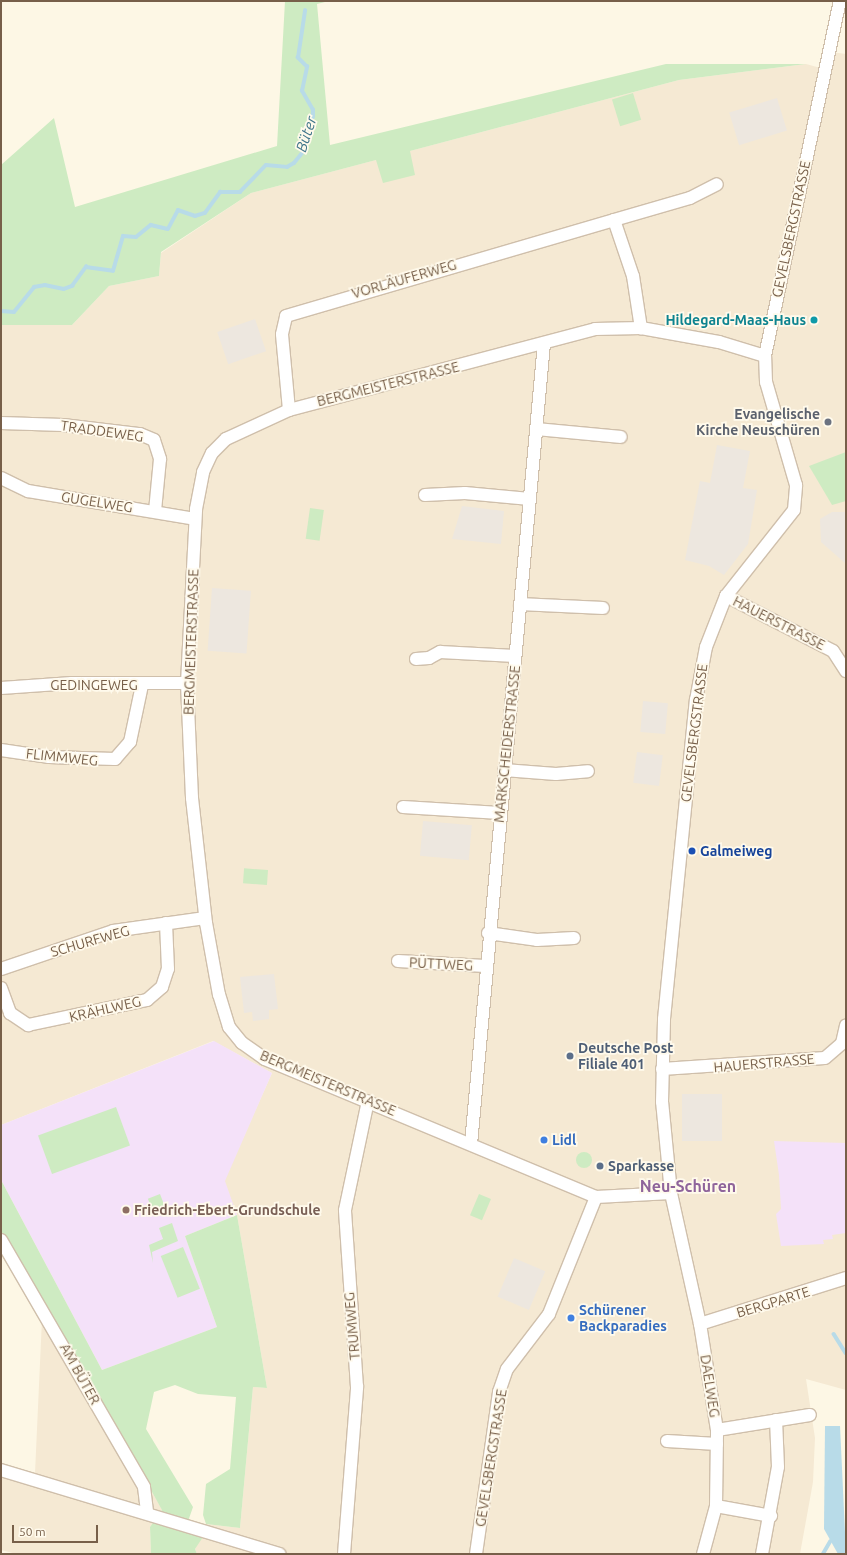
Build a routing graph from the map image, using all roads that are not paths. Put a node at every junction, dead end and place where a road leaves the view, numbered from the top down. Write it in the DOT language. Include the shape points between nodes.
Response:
graph roads {
  1 [pos="840,1"];
  2 [pos="717,184"];
  3 [pos="614,220"];
  4 [pos="641,328"];
  5 [pos="544,343"];
  6 [pos="765,356"];
  7 [pos="289,410"];
  8 [pos="1,423"];
  9 [pos="537,429"];
  10 [pos="621,437"];
  11 [pos="1,478"];
  12 [pos="425,495"];
  13 [pos="530,499"];
  14 [pos="155,511"];
  15 [pos="195,519"];
  16 [pos="726,596"];
  17 [pos="520,604"];
  18 [pos="603,608"];
  19 [pos="515,656"];
  20 [pos="416,659"];
  21 [pos="846,671"];
  22 [pos="187,683"];
  23 [pos="142,685"];
  24 [pos="1,688"];
  25 [pos="1,750"];
  26 [pos="504,770"];
  27 [pos="588,771"];
  28 [pos="402,807"];
  29 [pos="500,813"];
  30 [pos="205,918"];
  31 [pos="166,923"];
  32 [pos="488,933"];
  33 [pos="574,938"];
  34 [pos="398,962"];
  35 [pos="485,966"];
  36 [pos="1,969"];
  37 [pos="1,988"];
  38 [pos="846,1025"];
  39 [pos="662,1069"];
  40 [pos="368,1101"];
  41 [pos="471,1144"];
  42 [pos="671,1192"];
  43 [pos="596,1197"];
  44 [pos="1,1240"];
  45 [pos="846,1278"];
  46 [pos="700,1324"];
  47 [pos="703,1343"];
  48 [pos="810,1415"];
  49 [pos="776,1420"];
  50 [pos="717,1430"];
  51 [pos="667,1441"];
  52 [pos="717,1444"];
  53 [pos="1,1470"];
  54 [pos="716,1506"];
  55 [pos="147,1512"];
  56 [pos="771,1516"];
  57 [pos="280,1554"];
  58 [pos="344,1554"];
  59 [pos="476,1554"];
  60 [pos="703,1554"];
  61 [pos="762,1554"];
  1 -- 6 [label="street, GEVELSBERGSTRASSE"];
  2 -- 3 [label="street, VORLÄUFERWEG" via="690,198"];
  3 -- 4 [label="street" via="633,276"];
  3 -- 7 [label="street, VORLÄUFERWEG" via="286,316 282,334"];
  4 -- 5 [label="street, BERGMEISTERSTRASSE" via="595,329"];
  4 -- 6 [label="street, BERGMEISTERSTRASSE" via="719,342"];
  5 -- 7 [label="street, BERGMEISTERSTRASSE"];
  5 -- 9 [label="street, MARKSCHEIDERSTRASSE"];
  6 -- 16 [label="street, GEVELSBERGSTRASSE" via="766,382 796,485 794,510"];
  7 -- 15 [label="street, BERGMEISTERSTRASSE" via="226,439 212,453 204,472"];
  8 -- 14 [label="street, TRADDEWEG" via="63,425 140,434 154,440 160,459"];
  9 -- 10 [label="street"];
  9 -- 13 [label="street, MARKSCHEIDERSTRASSE"];
  11 -- 14 [label="street, GUGELWEG" via="28,491"];
  12 -- 13 [label="street" via="465,493"];
  13 -- 17 [label="street, MARKSCHEIDERSTRASSE"];
  14 -- 15 [label="street, GUGELWEG"];
  15 -- 22 [label="street, BERGMEISTERSTRASSE"];
  16 -- 21 [label="street, HAUERSTRASSE" via="832,651"];
  16 -- 39 [label="street, GEVELSBERGSTRASSE" via="706,647 696,700"];
  17 -- 18 [label="street"];
  17 -- 19 [label="street, MARKSCHEIDERSTRASSE"];
  19 -- 20 [label="street" via="440,652 429,658"];
  19 -- 26 [label="street, MARKSCHEIDERSTRASSE"];
  22 -- 23 [label="street, GEDINGEWEG"];
  22 -- 30 [label="street, BERGMEISTERSTRASSE" via="192,798"];
  23 -- 24 [label="street, GEDINGEWEG" via="72,682"];
  23 -- 25 [label="street, FLIMMWEG" via="130,742 115,759 50,757"];
  26 -- 27 [label="street" via="556,774"];
  26 -- 29 [label="street, MARKSCHEIDERSTRASSE"];
  28 -- 29 [label="street"];
  29 -- 32 [label="street, MARKSCHEIDERSTRASSE"];
  30 -- 31 [label="street, SCHURFWEG"];
  30 -- 40 [label="street, BERGMEISTERSTRASSE" via="222,1011 242,1043 265,1059"];
  31 -- 36 [label="street, SCHURFWEG" via="113,931"];
  31 -- 37 [label="street, KRÄHLWEG" via="168,969 162,987 147,1000 28,1025 10,1013"];
  32 -- 33 [label="street" via="537,940"];
  32 -- 35 [label="street, MARKSCHEIDERSTRASSE"];
  34 -- 35 [label="street, PÜTTWEG"];
  35 -- 41 [label="street, MARKSCHEIDERSTRASSE"];
  38 -- 39 [label="street, HAUERSTRASSE" via="842,1043 825,1058"];
  39 -- 42 [label="street, GEVELSBERGSTRASSE" via="663,1122"];
  40 -- 41 [label="street, BERGMEISTERSTRASSE"];
  40 -- 58 [label="street, TRUMWEG" via="344,1210 357,1387"];
  41 -- 43 [label="street, BERGMEISTERSTRASSE"];
  42 -- 43 [label="street"];
  42 -- 46 [label="street, GEVELSBERGSTRASSE"];
  43 -- 59 [label="street, GEVELSBERGSTRASSE" via="549,1314 507,1369 499,1392"];
  44 -- 55 [label="street, AM BÜTER" via="144,1487"];
  45 -- 46 [label="street, BERGPARTE"];
  46 -- 47 [label="street, GEVELSBERGSTRASSE"];
  47 -- 50 [label="street, DAELWEG"];
  48 -- 49 [label="street, DAELWEG"];
  49 -- 50 [label="street, DAELWEG"];
  49 -- 56 [label="street" via="778,1467"];
  50 -- 52 [label="street, DAELWEG"];
  51 -- 52 [label="street"];
  52 -- 54 [label="street, DAELWEG"];
  53 -- 55 [label="street"];
  54 -- 56 [label="street"];
  54 -- 60 [label="street, DAELWEG"];
  55 -- 57 [label="street"];
  56 -- 61 [label="street"];
}
